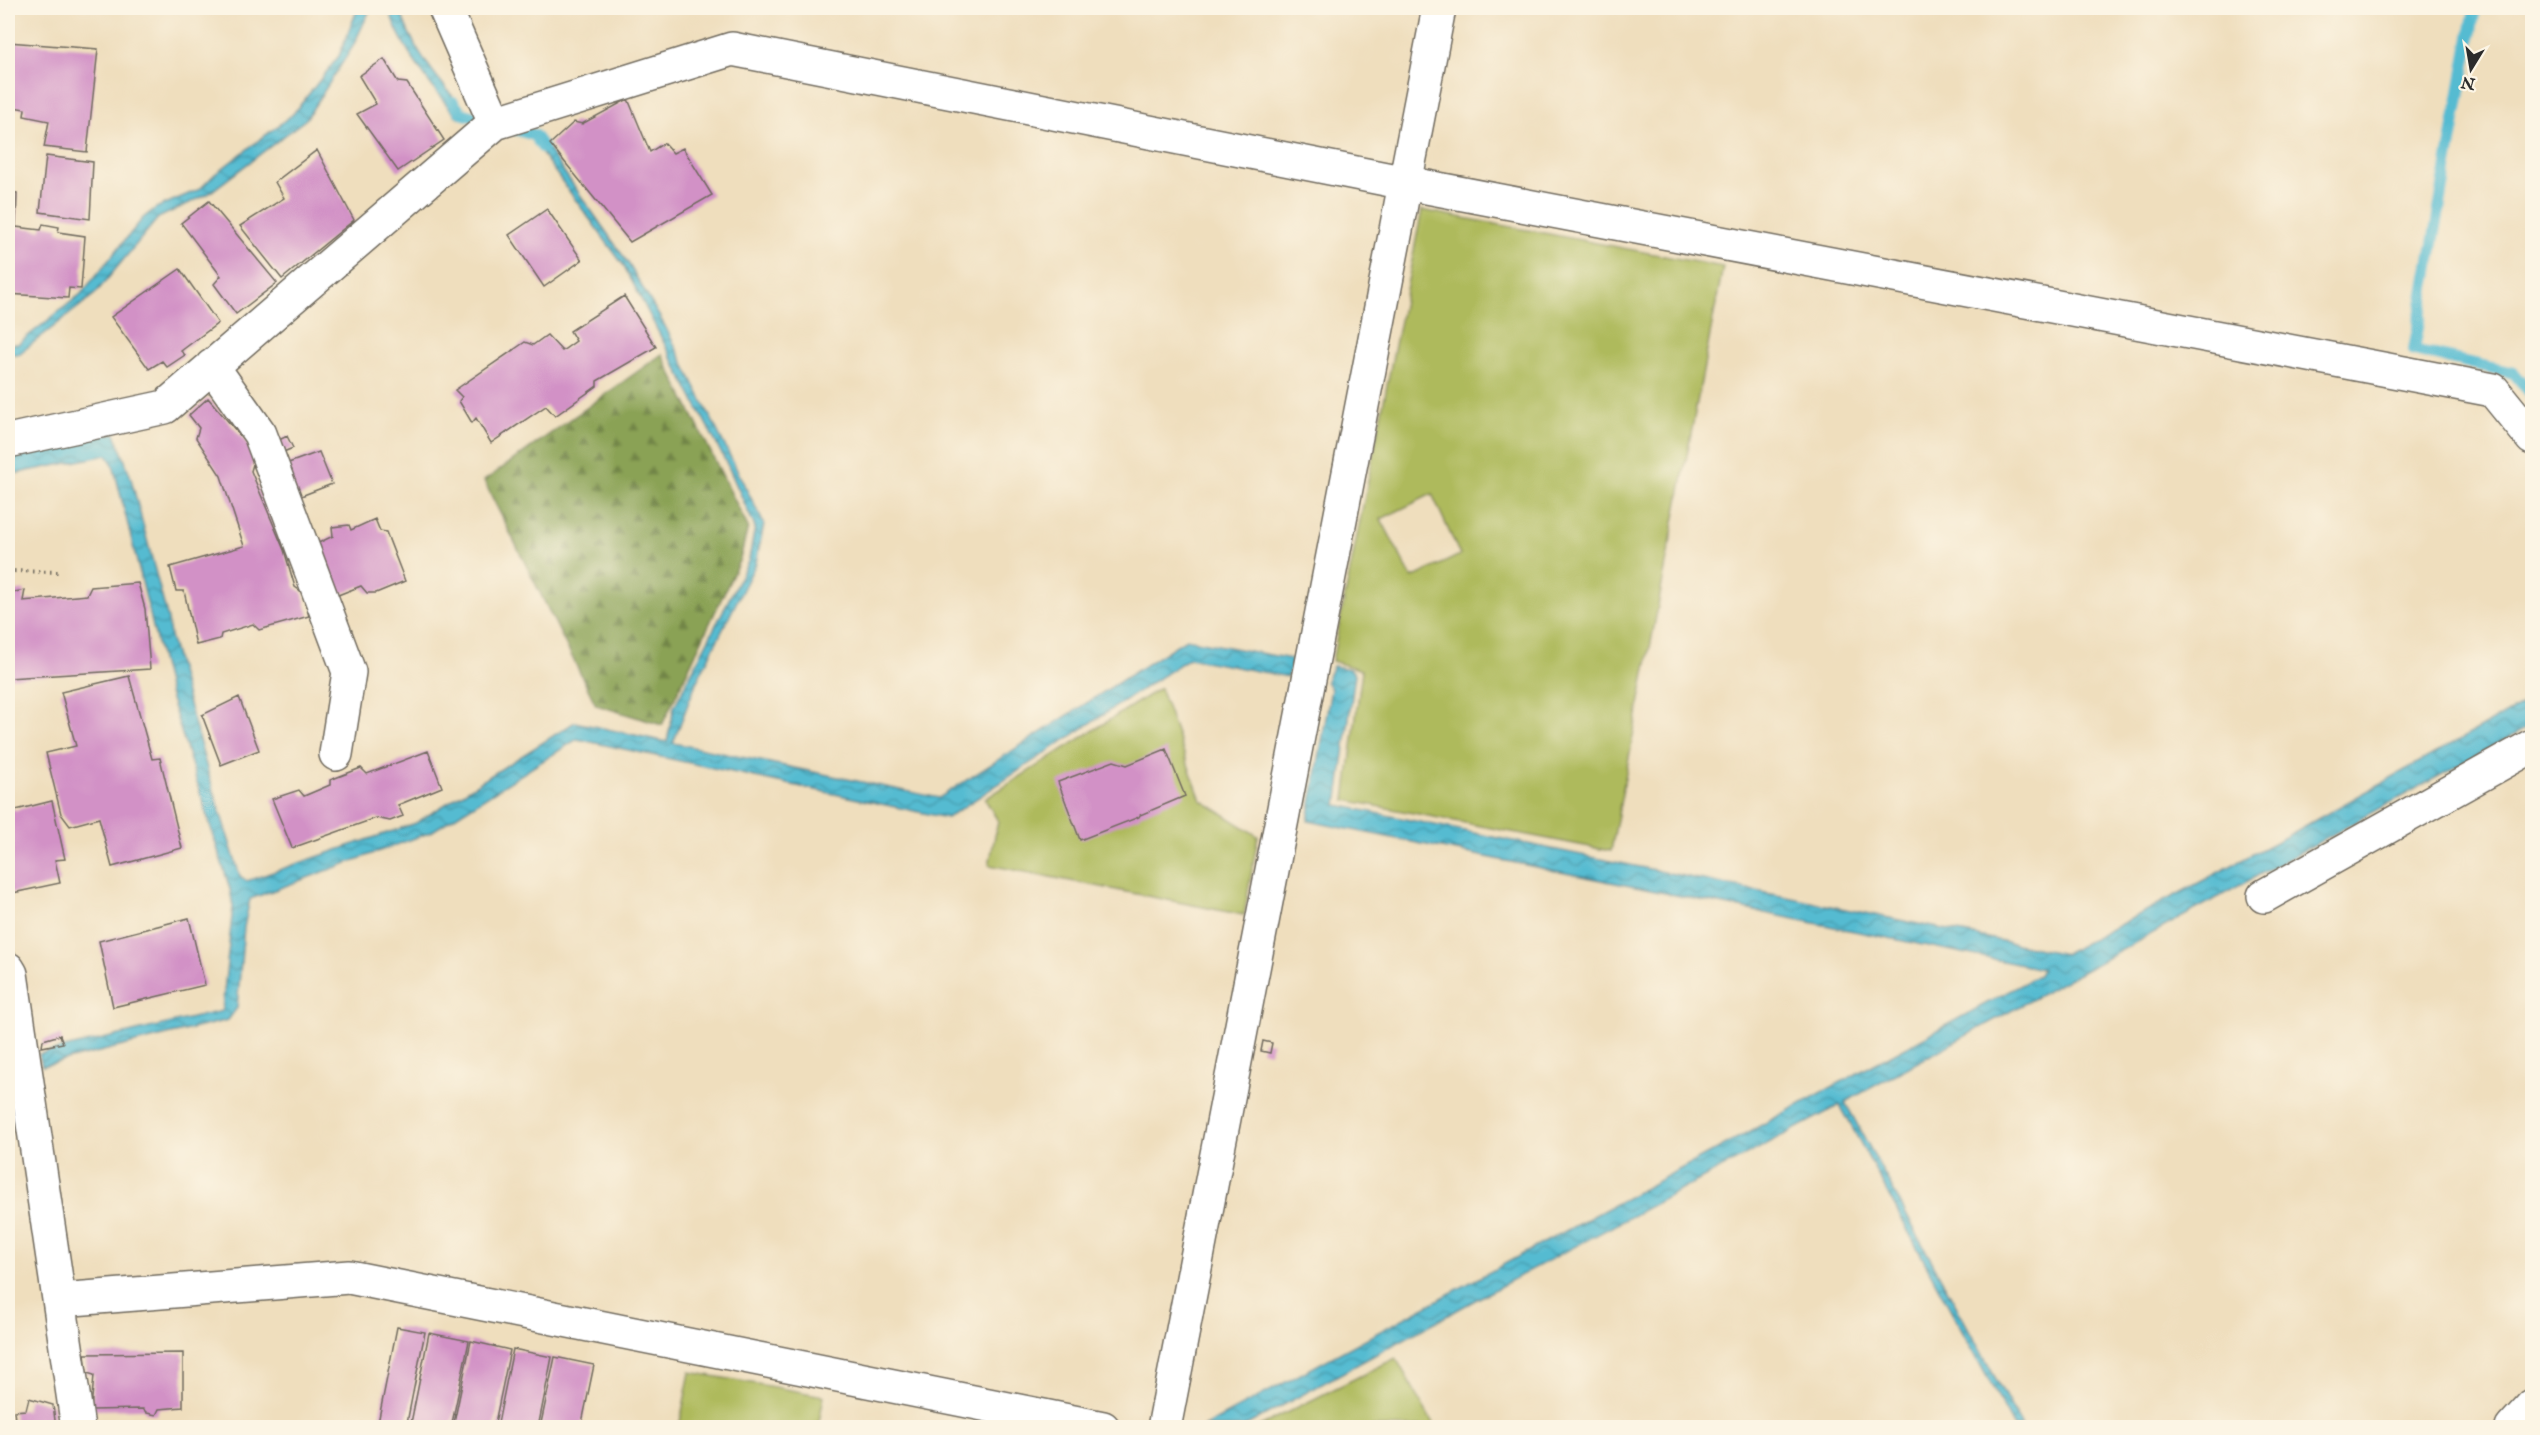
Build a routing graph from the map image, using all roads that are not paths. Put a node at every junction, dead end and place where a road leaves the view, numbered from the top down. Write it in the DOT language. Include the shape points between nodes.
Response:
graph roads {
  1 [pos="445,8"];
  2 [pos="1439,8"];
  3 [pos="495,123"];
  4 [pos="1406,183"];
  5 [pos="212,366"];
  6 [pos="2532,438"];
  7 [pos="8,441"];
  8 [pos="2532,746"];
  9 [pos="336,754"];
  10 [pos="2264,896"];
  11 [pos="8,969"];
  12 [pos="60,1300"];
  13 [pos="2532,1406"];
  14 [pos="78,1428"];
  15 [pos="1102,1428"];
  16 [pos="1164,1428"];
  17 [pos="2512,1428"];
  1 -- 3 [label="street"];
  2 -- 4 [label="street"];
  3 -- 4 [label="street" via="732,49"];
  3 -- 5 [label="street"];
  4 -- 6 [label="street" via="2493,390"];
  4 -- 16 [label="street"];
  5 -- 7 [label="street" via="165,407"];
  5 -- 9 [label="street" via="260,434 350,672"];
  8 -- 10 [label="street"];
  11 -- 12 [label="street"];
  12 -- 14 [label="street"];
  12 -- 15 [label="street" via="349,1277"];
  13 -- 17 [label="street"];
}
